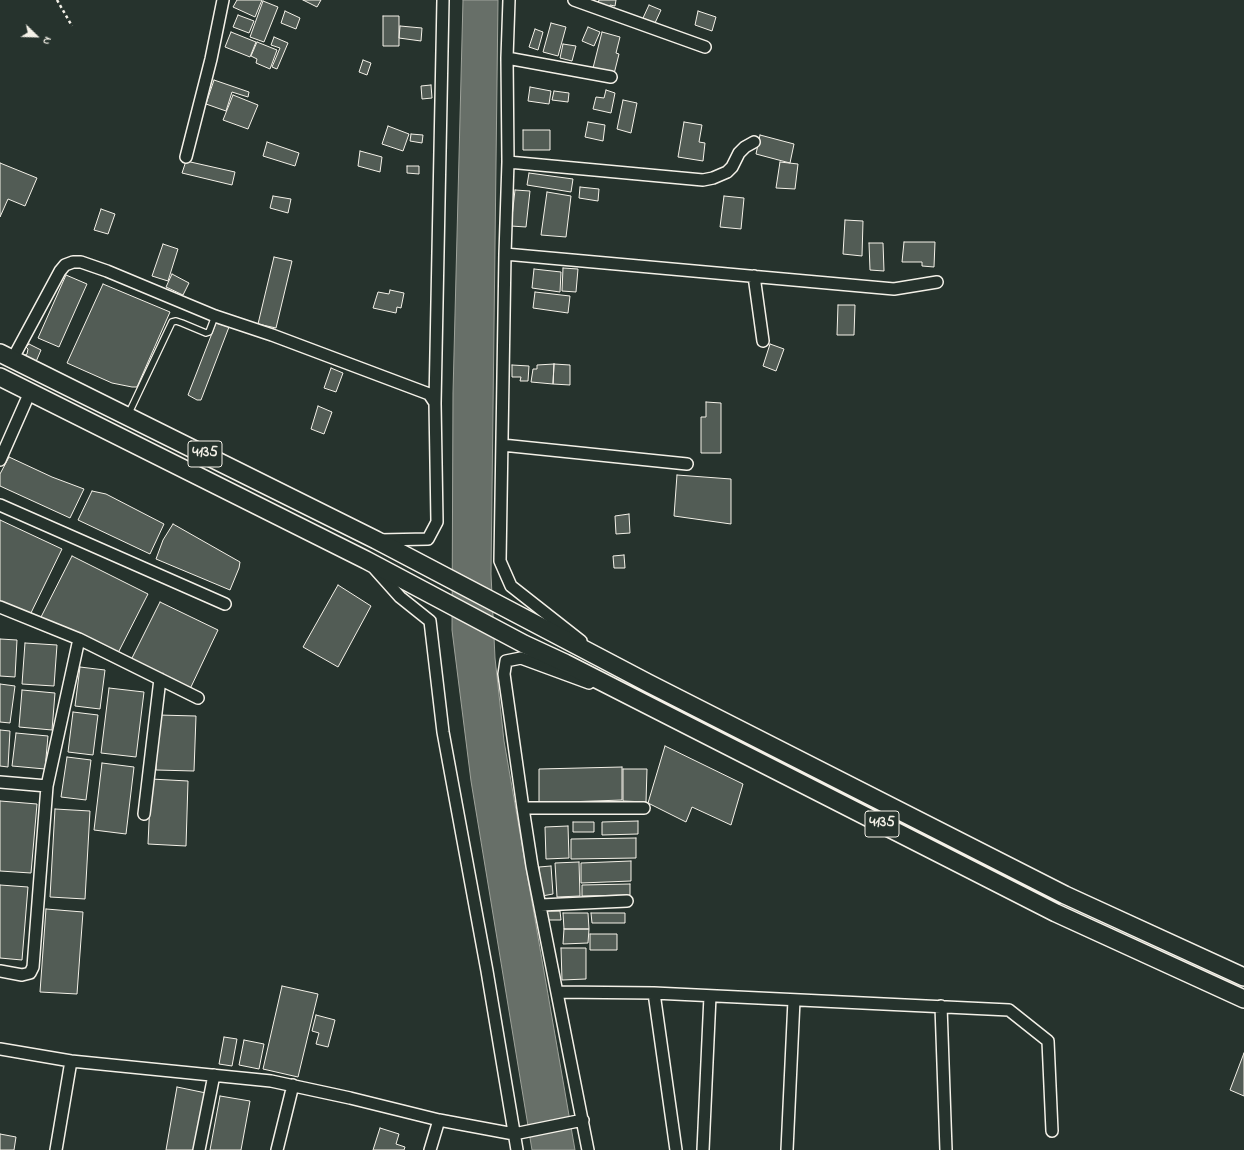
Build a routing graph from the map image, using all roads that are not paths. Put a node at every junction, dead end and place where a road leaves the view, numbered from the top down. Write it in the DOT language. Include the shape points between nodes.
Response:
graph roads {
  1 [pos="223,0"];
  2 [pos="443,0"];
  3 [pos="509,0"];
  4 [pos="574,0"];
  5 [pos="705,47"];
  6 [pos="507,58"];
  7 [pos="610,77"];
  8 [pos="754,142"];
  9 [pos="186,157"];
  10 [pos="508,162"];
  11 [pos="505,254"];
  12 [pos="754,276"];
  13 [pos="937,282"];
  14 [pos="215,316"];
  15 [pos="763,341"];
  16 [pos="6,357"];
  17 [pos="0,377"];
  18 [pos="30,392"];
  19 [pos="435,403"];
  20 [pos="128,416"];
  21 [pos="502,446"];
  22 [pos="0,460"];
  23 [pos="687,464"];
  24 [pos="0,504"];
  25 [pos="376,540"];
  26 [pos="366,560"];
  27 [pos="225,604"];
  28 [pos="0,607"];
  29 [pos="79,639"];
  30 [pos="605,660"];
  31 [pos="160,679"];
  32 [pos="198,698"];
  33 [pos="639,701"];
  34 [pos="0,782"];
  35 [pos="47,786"];
  36 [pos="522,808"];
  37 [pos="644,808"];
  38 [pos="144,814"];
  39 [pos="628,901"];
  40 [pos="541,906"];
  41 [pos="0,971"];
  42 [pos="1244,977"];
  43 [pos="557,992"];
  44 [pos="654,993"];
  45 [pos="710,996"];
  46 [pos="1244,999"];
  47 [pos="794,1000"];
  48 [pos="941,1006"];
  49 [pos="0,1050"];
  50 [pos="71,1061"];
  51 [pos="214,1075"];
  52 [pos="293,1086"];
  53 [pos="439,1120"];
  54 [pos="583,1120"];
  55 [pos="1052,1131"];
  56 [pos="514,1134"];
  57 [pos="56,1150"];
  58 [pos="199,1150"];
  59 [pos="277,1150"];
  60 [pos="430,1150"];
  61 [pos="517,1150"];
  62 [pos="588,1150"];
  63 [pos="676,1150"];
  64 [pos="703,1150"];
  65 [pos="786,1150"];
  66 [pos="946,1150"];
  1 -- 9 [label="street"];
  2 -- 19 [label="street"];
  3 -- 6 [label="street"];
  4 -- 5 [label="street"];
  6 -- 7 [label="street"];
  6 -- 10 [label="street"];
  8 -- 10 [label="street" via="742,150 727,172 703,180"];
  10 -- 11 [label="street"];
  11 -- 12 [label="street"];
  11 -- 21 [label="street"];
  12 -- 13 [label="street" via="894,289"];
  12 -- 15 [label="street"];
  14 -- 16 [label="street" via="107,271 81,262 73,262 65,265 60,271"];
  14 -- 19 [label="street" via="429,394"];
  14 -- 20 [label="lane" via="209,332 206,333 180,322 172,322"];
  16 -- 20 [label="main road, 4135"];
  17 -- 18 [label="main road, 4135"];
  18 -- 22 [label="street"];
  18 -- 26 [label="main road, 4135"];
  19 -- 25 [label="street" via="437,522 428,539"];
  20 -- 25 [label="main road, 4135"];
  21 -- 23 [label="street"];
  21 -- 30 [label="street" via="500,562 511,586"];
  24 -- 27 [label="street"];
  25 -- 30 [label="main road, 4135"];
  26 -- 33 [label="main road, 4135" via="524,644"];
  26 -- 56 [label="street" via="400,597 430,621 443,732"];
  28 -- 29 [label="street"];
  29 -- 31 [label="street"];
  29 -- 35 [label="street"];
  30 -- 42 [label="main road, 4135" via="1065,895"];
  31 -- 32 [label="street"];
  31 -- 38 [label="street"];
  33 -- 36 [label="street" via="521,658 506,661 504,674"];
  33 -- 46 [label="main road, 4135" via="1056,913"];
  34 -- 35 [label="street"];
  35 -- 41 [label="street" via="33,967 30,973 22,975"];
  36 -- 37 [label="street"];
  36 -- 40 [label="street"];
  39 -- 40 [label="street"];
  40 -- 43 [label="street"];
  43 -- 44 [label="street"];
  43 -- 54 [label="street"];
  44 -- 45 [label="street"];
  44 -- 63 [label="street"];
  45 -- 47 [label="street"];
  45 -- 64 [label="street"];
  47 -- 48 [label="street"];
  47 -- 65 [label="street"];
  48 -- 55 [label="street" via="1009,1010 1048,1041"];
  48 -- 66 [label="street"];
  49 -- 50 [label="street"];
  50 -- 51 [label="street"];
  50 -- 57 [label="street"];
  51 -- 52 [label="street"];
  51 -- 58 [label="street"];
  52 -- 53 [label="street"];
  52 -- 59 [label="street"];
  53 -- 56 [label="street"];
  53 -- 60 [label="street"];
  54 -- 56 [label="street"];
  54 -- 62 [label="street"];
  56 -- 61 [label="street"];
}
